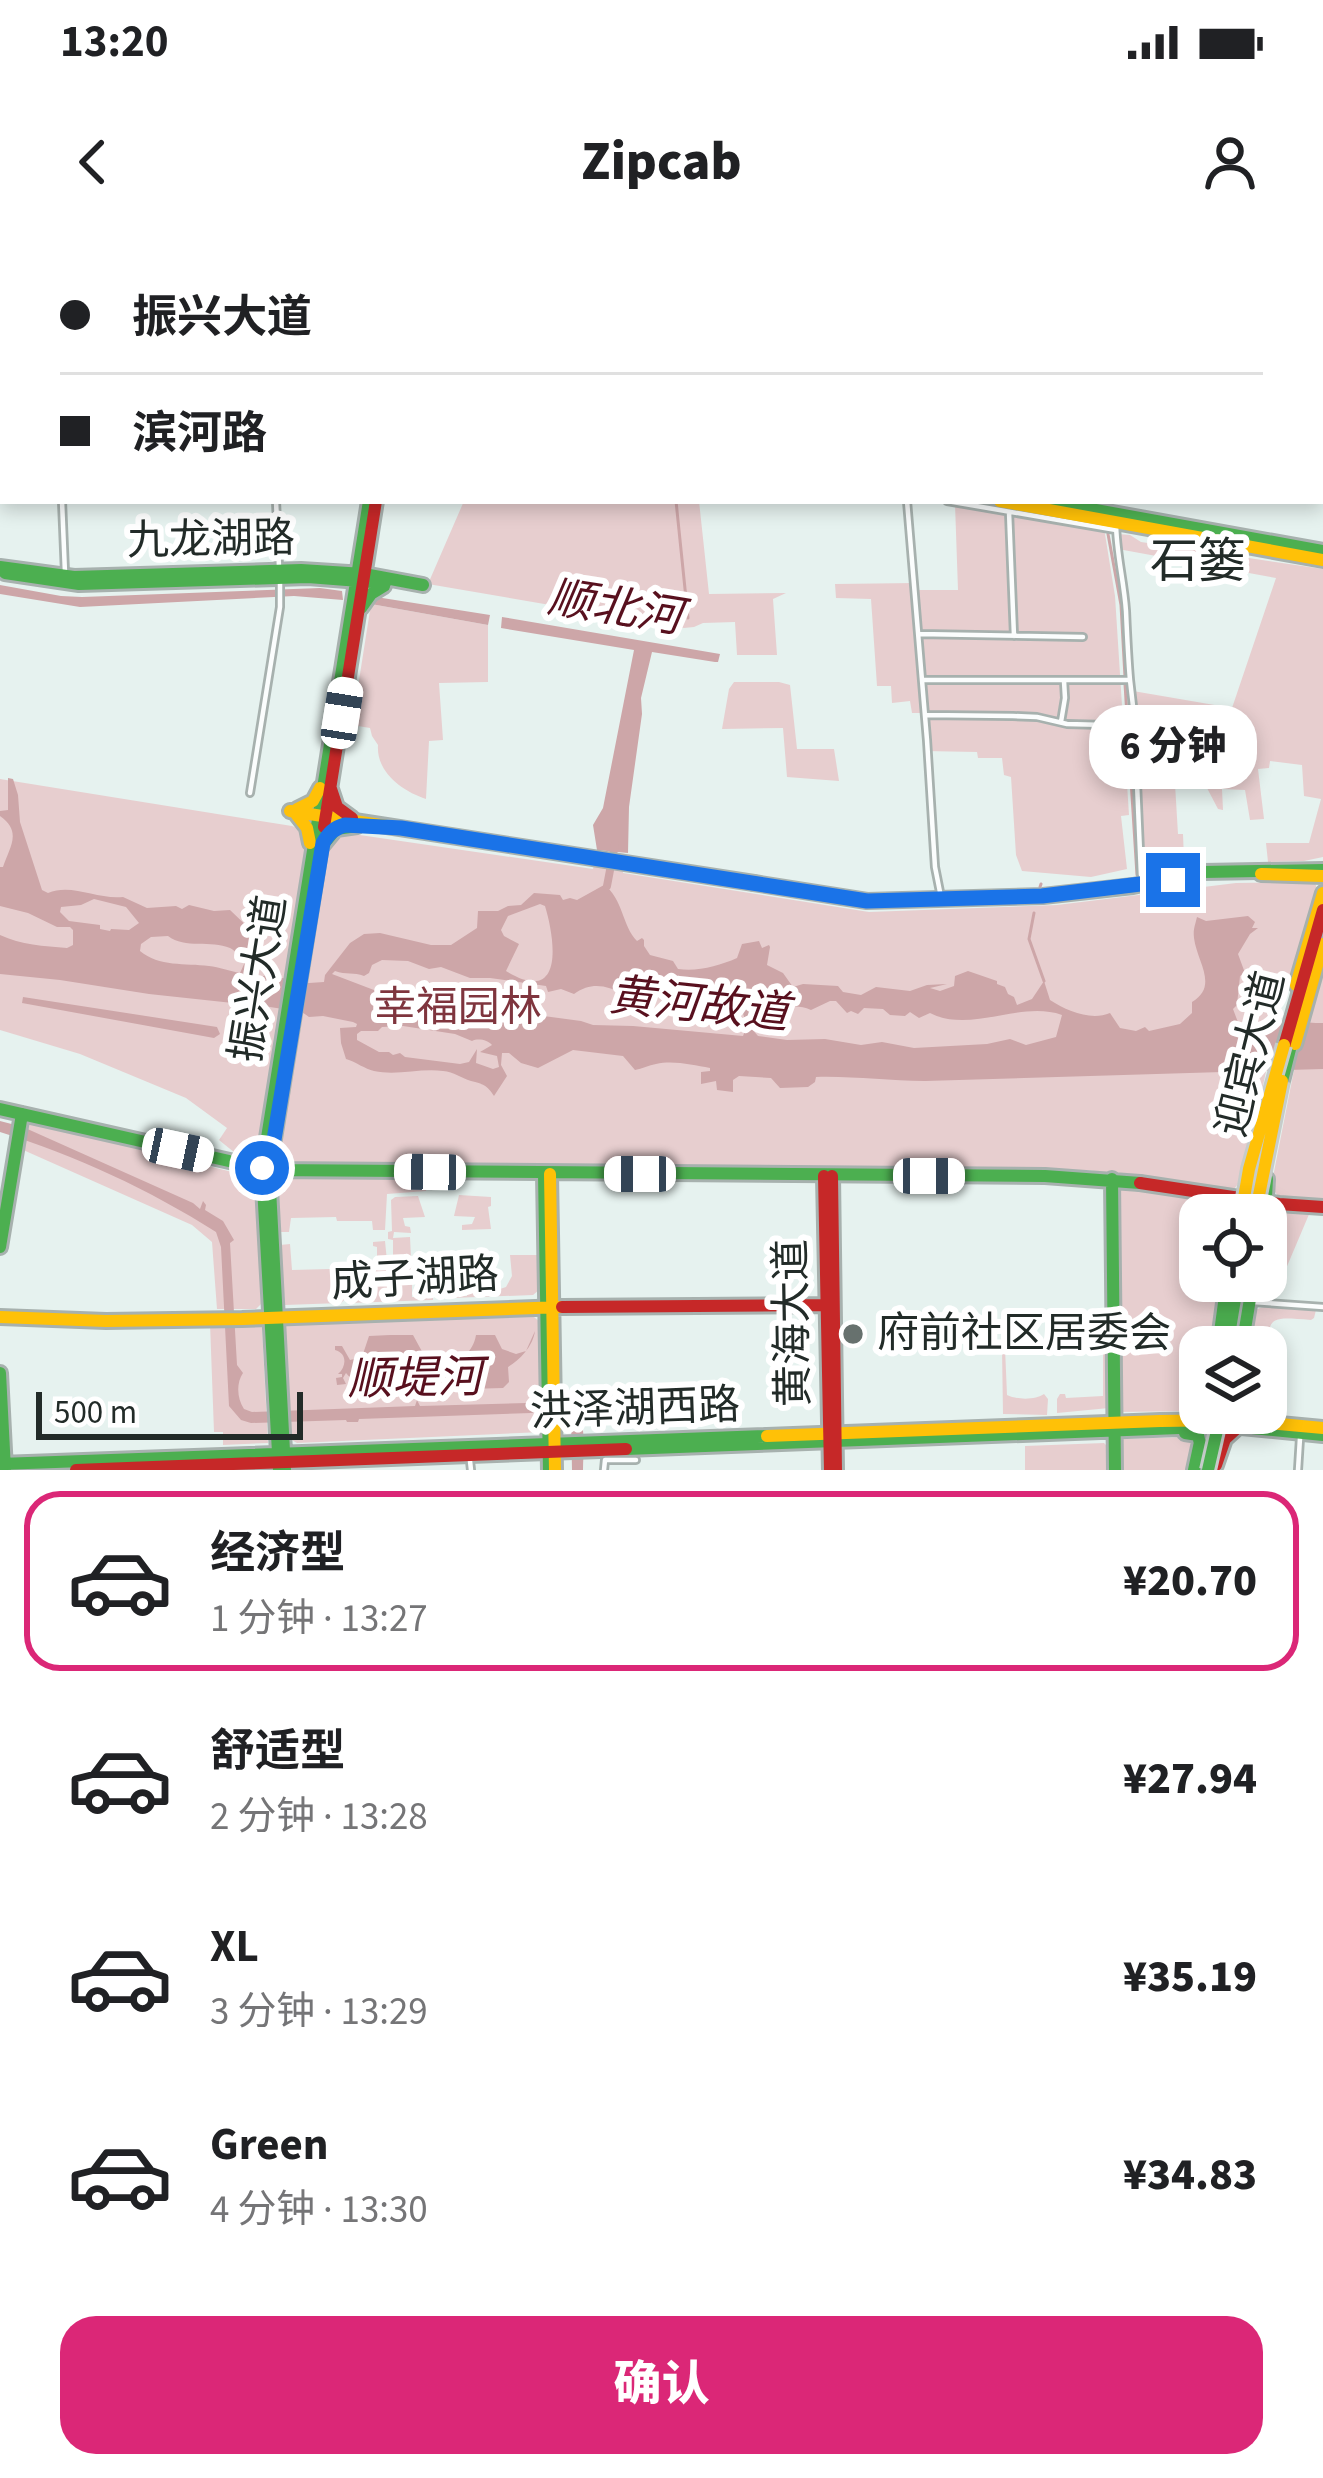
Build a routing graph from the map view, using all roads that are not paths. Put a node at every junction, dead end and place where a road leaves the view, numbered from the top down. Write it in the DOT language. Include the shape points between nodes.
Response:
graph roads {
  1 [pos="62,504"];
  2 [pos="276,504"];
  3 [pos="372,504"];
  4 [pos="908,504"];
  5 [pos="1061,504"];
  6 [pos="1005,506"];
  7 [pos="1116,526"];
  8 [pos="366,543"];
  9 [pos="1323,555"];
  10 [pos="0,569"];
  11 [pos="280,573"];
  12 [pos="333,575"];
  13 [pos="360,577"];
  14 [pos="65,580"];
  15 [pos="387,581"];
  16 [pos="422,588"];
  17 [pos="354,612"];
  18 [pos="919,634"];
  19 [pos="1014,636"];
  20 [pos="1083,637"];
  21 [pos="922,680"];
  22 [pos="1130,680"];
  23 [pos="1064,681"];
  24 [pos="925,715"];
  25 [pos="1061,722"];
  26 [pos="1105,725"];
  27 [pos="329,767"];
  28 [pos="250,793"];
  29 [pos="290,811"];
  30 [pos="321,816"];
  31 [pos="394,827"];
  32 [pos="1323,870"];
  33 [pos="1252,874"];
  34 [pos="1141,875"];
  35 [pos="312,879"];
  36 [pos="1181,879"];
  37 [pos="940,892"];
  38 [pos="1323,896"];
  39 [pos="1323,910"];
  40 [pos="1320,936"];
  41 [pos="1296,1010"];
  42 [pos="1280,1081"];
  43 [pos="0,1109"];
  44 [pos="19,1118"];
  45 [pos="14,1147"];
  46 [pos="266,1169"];
  47 [pos="547,1174"];
  48 [pos="828,1176"];
  49 [pos="1112,1179"];
  50 [pos="1214,1194"];
  51 [pos="1242,1194"];
  52 [pos="1258,1194"];
  53 [pos="1258,1194"];
  54 [pos="1258,1194"];
  55 [pos="1287,1203"];
  56 [pos="1323,1207"];
  57 [pos="0,1219"];
  58 [pos="0,1247"];
  59 [pos="1248,1302"];
  60 [pos="830,1303"];
  61 [pos="550,1304"];
  62 [pos="1323,1307"];
  63 [pos="1250,1308"];
  64 [pos="0,1315"];
  65 [pos="274,1317"];
  66 [pos="1241,1326"];
  67 [pos="0,1373"];
  68 [pos="1179,1420"];
  69 [pos="1179,1422"];
  70 [pos="551,1424"];
  71 [pos="1287,1424"];
  72 [pos="1122,1427"];
  73 [pos="1095,1428"];
  74 [pos="1287,1430"];
  75 [pos="1323,1430"];
  76 [pos="1206,1434"];
  77 [pos="1213,1434"];
  78 [pos="1230,1434"];
  79 [pos="1300,1438"];
  80 [pos="832,1442"];
  81 [pos="1200,1444"];
  82 [pos="551,1453"];
  83 [pos="285,1455"];
  84 [pos="243,1459"];
  85 [pos="637,1460"];
  86 [pos="470,1461"];
  87 [pos="3,1462"];
  88 [pos="28,1465"];
  89 [pos="1207,1469"];
  90 [pos="76,1470"];
  91 [pos="471,1470"];
  92 [pos="604,1470"];
  93 [pos="1114,1470"];
  94 [pos="1298,1470"];
  1 -- 14 [label="street"];
  2 -- 11 [label="street"];
  3 -- 8 [label="main road, 振兴大道"];
  4 -- 18 [label="street"];
  5 -- 9 [label="main road"];
  6 -- 7 [label="main road"];
  6 -- 19 [label="street"];
  7 -- 9 [label="main road"];
  7 -- 22 [label="street"];
  8 -- 12 [label="main road" via="353,565"];
  8 -- 13 [label="main road, 振兴大道"];
  8 -- 15 [label="main road"];
  10 -- 14 [label="main road, 九龙湖路"];
  11 -- 12 [label="main road, 九龙湖路"];
  11 -- 14 [label="main road, 九龙湖路"];
  11 -- 28 [label="street"];
  12 -- 13 [label="main road, 九龙湖路"];
  12 -- 17 [label="main road" via="348,586"];
  13 -- 15 [label="main road, 九龙湖路"];
  13 -- 17 [label="main road, 振兴大道"];
  15 -- 16 [label="main road, 九龙湖路"];
  15 -- 17 [label="main road"];
  17 -- 27 [label="main road, 振兴大道"];
  18 -- 19 [label="street"];
  18 -- 21 [label="street"];
  19 -- 20 [label="street"];
  21 -- 23 [label="street"];
  21 -- 24 [label="street"];
  22 -- 23 [label="street"];
  22 -- 34 [label="street"];
  23 -- 25 [label="street"];
  24 -- 25 [label="street"];
  24 -- 37 [label="street"];
  25 -- 26 [label="street"];
  27 -- 29 [label="main road" via="315,798"];
  27 -- 30 [label="main road, 振兴大道"];
  27 -- 31 [label="main road" via="340,812"];
  29 -- 30 [label="main road"];
  29 -- 35 [label="main road" via="309,835"];
  30 -- 31 [label="main road"];
  30 -- 35 [label="main road, 振兴大道"];
  31 -- 35 [label="main road" via="332,831"];
  31 -- 36 [label="main road" via="867,901 1042,896"];
  32 -- 33 [label="main road"];
  32 -- 36 [label="main road"];
  33 -- 36 [label="main road"];
  33 -- 38 [label="main road" via="1312,877"];
  35 -- 46 [label="main road, 振兴大道"];
  38 -- 40 [label="main road"];
  38 -- 41 [label="main road"];
  39 -- 40 [label="main road, 迎宾大道"];
  40 -- 41 [label="main road"];
  40 -- 42 [label="main road, 迎宾大道, bridge"];
  40 -- 52 [label="main road, 迎宾大道, bridge" via="1284,1045"];
  41 -- 42 [label="main road"];
  42 -- 51 [label="main road"];
  42 -- 53 [label="main road, 迎宾大道, bridge"];
  42 -- 54 [label="main road"];
  43 -- 44 [label="main road"];
  44 -- 45 [label="main road"];
  44 -- 46 [label="main road"];
  45 -- 57 [label="main road"];
  45 -- 58 [label="main road"];
  46 -- 47 [label="main road"];
  46 -- 65 [label="main road, 振兴大道"];
  47 -- 48 [label="main road"];
  47 -- 61 [label="main road"];
  48 -- 49 [label="main road"];
  48 -- 60 [label="main road, 黄海大道"];
  49 -- 50 [label="main road"];
  49 -- 72 [label="main road"];
  55 -- 56 [label="main road"];
  59 -- 63 [label="main road"];
  60 -- 61 [label="main road, 成子湖路"];
  60 -- 80 [label="main road, 黄海大道"];
  61 -- 65 [label="main road, 成子湖路"];
  61 -- 70 [label="main road"];
  62 -- 63 [label="street"];
  63 -- 66 [label="main road"];
  64 -- 65 [label="main road, 成子湖路"];
  65 -- 83 [label="main road, 振兴大道"];
  67 -- 87 [label="main road"];
  68 -- 72 [label="main road, 洪泽湖西路"];
  69 -- 72 [label="main road, 洪泽湖西路"];
  70 -- 82 [label="main road"];
  70 -- 82 [label="main road"];
  71 -- 75 [label="main road"];
  72 -- 73 [label="main road, 洪泽湖西路"];
  72 -- 73 [label="main road"];
  72 -- 81 [label="main road" via="1195,1434"];
  72 -- 93 [label="main road"];
  73 -- 80 [label="main road, 洪泽湖西路"];
  74 -- 75 [label="main road"];
  76 -- 81 [label="main road"];
  77 -- 89 [label="main road, bridge"];
  78 -- 89 [label="main road"];
  79 -- 94 [label="street"];
  80 -- 82 [label="main road, 洪泽湖西路"];
  81 -- 89 [label="main road"];
  82 -- 83 [label="main road, 洪泽湖西路"];
  82 -- 83 [label="main road, 洪泽湖西路" via="371,1462"];
  83 -- 84 [label="main road, 洪泽湖西路"];
  84 -- 88 [label="main road, 洪泽湖西路"];
  84 -- 90 [label="main road, 洪泽湖西路"];
  85 -- 92 [label="street" via="605,1460"];
  86 -- 91 [label="street"];
  87 -- 88 [label="main road, 洪泽湖西路"];
}
